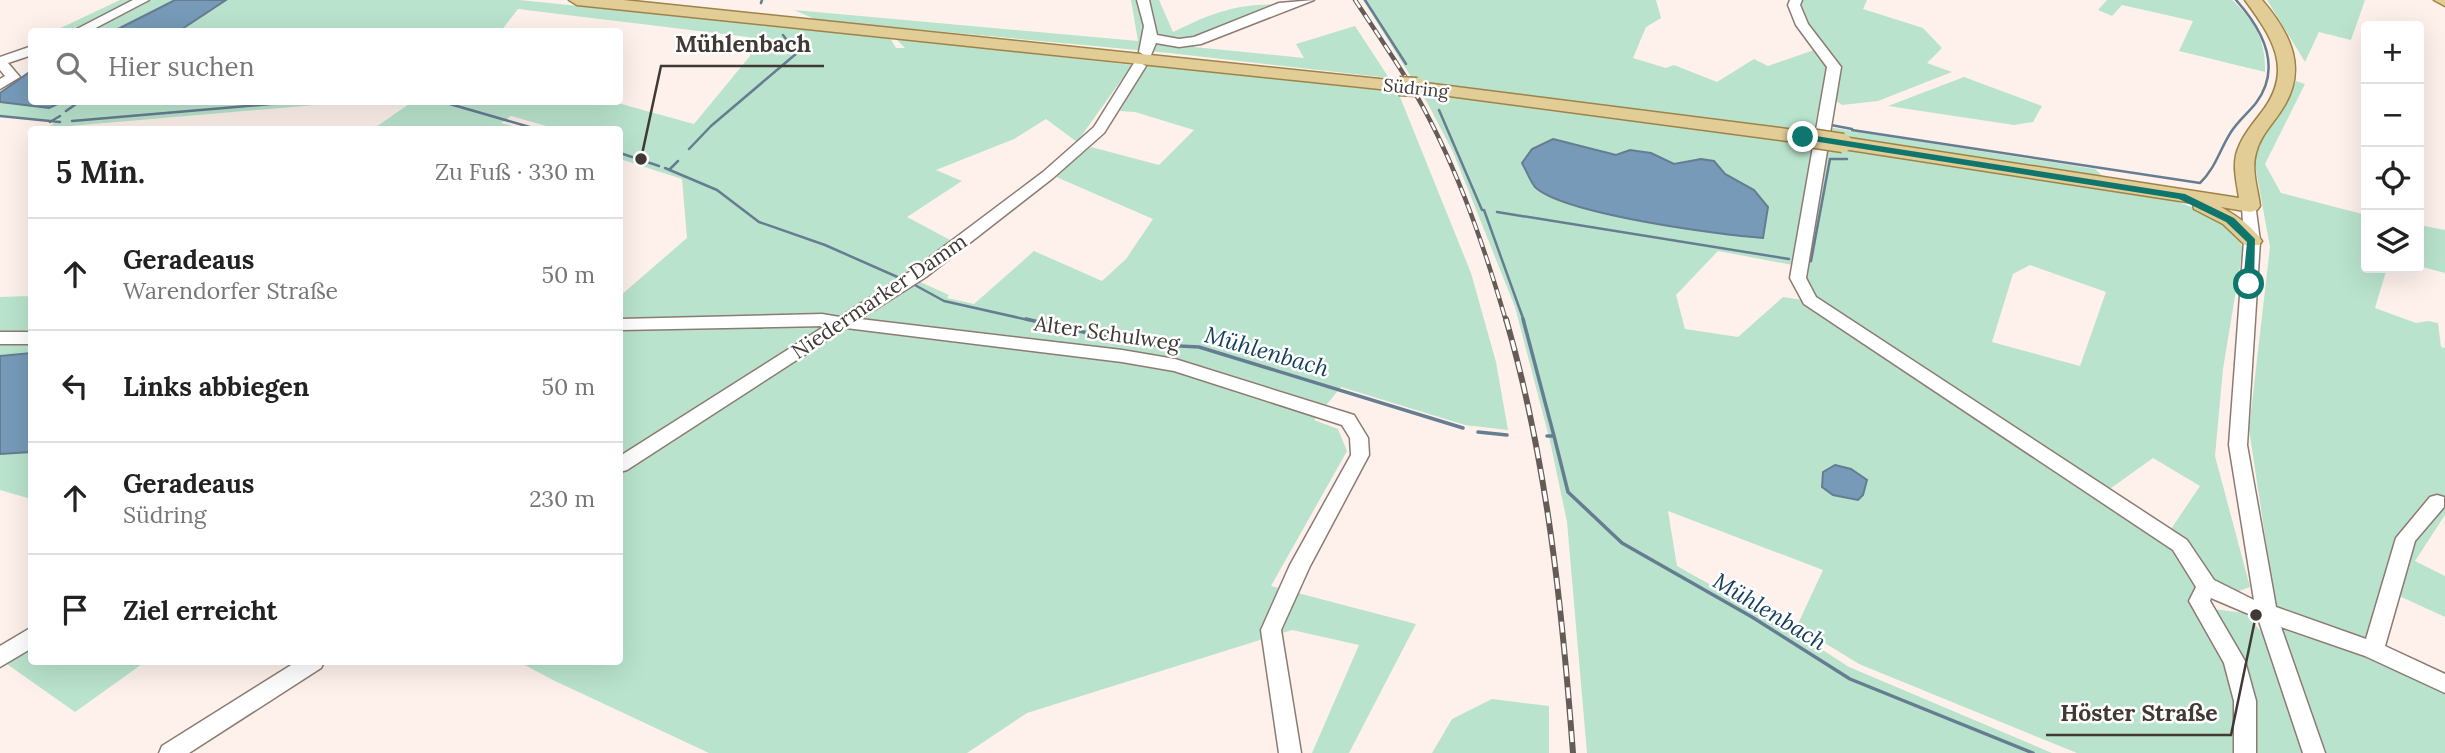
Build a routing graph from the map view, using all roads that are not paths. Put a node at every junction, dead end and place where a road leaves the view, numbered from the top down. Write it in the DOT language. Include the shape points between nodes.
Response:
graph roads {
  1 [pos="144,0"];
  2 [pos="577,0"];
  3 [pos="1143,0"];
  4 [pos="1308,0"];
  5 [pos="1796,0"];
  6 [pos="2253,0"];
  7 [pos="85,28"];
  8 [pos="1152,38"];
  9 [pos="28,52"];
  10 [pos="0,62"];
  11 [pos="0,85"];
  12 [pos="2182,196"];
  13 [pos="2250,206"];
  14 [pos="2252,241"];
  15 [pos="844,322"];
  16 [pos="623,324"];
  17 [pos="0,338"];
  18 [pos="28,338"];
  19 [pos="623,463"];
  20 [pos="2437,502"];
  21 [pos="2207,586"];
  22 [pos="2266,612"];
  23 [pos="28,639"];
  24 [pos="2373,650"];
  25 [pos="0,658"];
  26 [pos="308,665"];
  27 [pos="2445,684"];
  28 [pos="170,753"];
  29 [pos="1290,753"];
  30 [pos="2245,753"];
  31 [pos="2314,753"];
  1 -- 7 [label="street"];
  2 -- 12 [label="main road, Südring, bridge" via="1408,86 1803,137"];
  3 -- 8 [label="street"];
  4 -- 8 [label="street" via="1196,41"];
  5 -- 21 [label="street" via="1802,25 1835,67 1798,278 1810,300 2179,545"];
  6 -- 13 [label="main road" via="2271,21 2284,48 2288,79 2279,101 2255,132 2245,158"];
  8 -- 15 [label="street, Niedermarker Damm" via="1099,130 920,274"];
  9 -- 10 [label="street"];
  10 -- 11 [label="street" via="13,77"];
  12 -- 13 [label="main road, Südring"];
  12 -- 14 [label="main road" via="2230,220"];
  13 -- 14 [label="street"];
  14 -- 22 [label="street" via="2238,445"];
  15 -- 16 [label="street, Alter Schulweg"];
  15 -- 19 [label="street, Niedermarker Damm"];
  15 -- 29 [label="street, Alter Schulweg" via="1175,365 1348,419 1359,438 1360,455 1300,565 1271,630"];
  17 -- 18 [label="street"];
  20 -- 24 [label="street" via="2406,538"];
  21 -- 22 [label="street"];
  21 -- 30 [label="street" via="2199,601 2234,661 2245,701"];
  22 -- 24 [label="street"];
  22 -- 31 [label="street"];
  23 -- 25 [label="street"];
  24 -- 27 [label="street"];
  26 -- 28 [label="street"];
}
